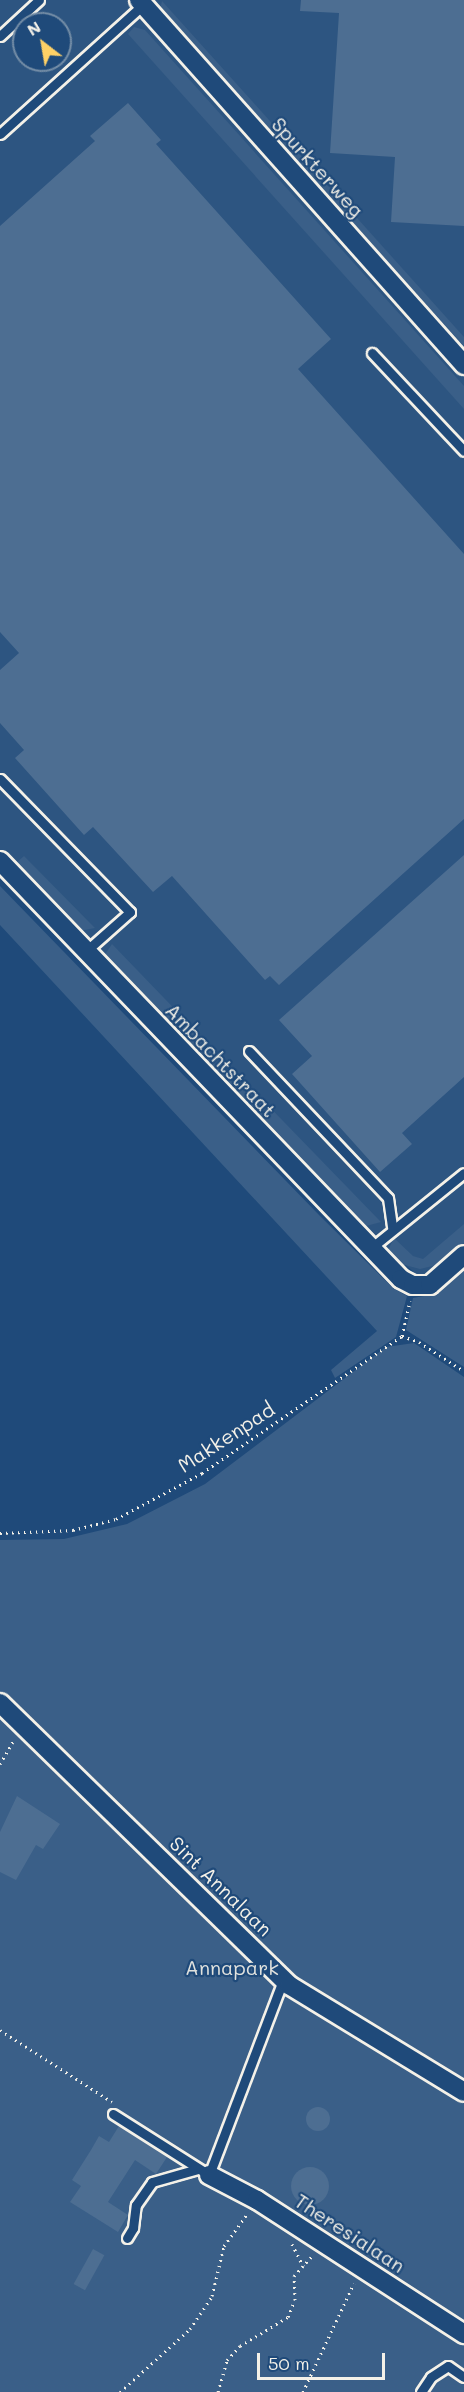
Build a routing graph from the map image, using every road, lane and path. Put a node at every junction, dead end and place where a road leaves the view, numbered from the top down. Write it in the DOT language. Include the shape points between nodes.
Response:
graph roads {
  1 [pos="39,0"];
  2 [pos="141,2"];
  3 [pos="0,36"];
  4 [pos="0,134"];
  5 [pos="372,353"];
  6 [pos="464,365"];
  7 [pos="464,451"];
  8 [pos="0,779"];
  9 [pos="0,861"];
  10 [pos="86,951"];
  11 [pos="249,1051"];
  12 [pos="464,1173"];
  13 [pos="392,1228"];
  14 [pos="370,1248"];
  15 [pos="464,1255"];
  16 [pos="413,1286"];
  17 [pos="402,1336"];
  18 [pos="464,1371"];
  19 [pos="0,1533"];
  20 [pos="0,1703"];
  21 [pos="25,1727"];
  22 [pos="0,1764"];
  23 [pos="285,1978"];
  24 [pos="0,2030"];
  25 [pos="464,2092"];
  26 [pos="113,2114"];
  27 [pos="203,2172"];
  28 [pos="257,2200"];
  29 [pos="127,2238"];
  30 [pos="303,2266"];
  31 [pos="360,2267"];
  32 [pos="464,2334"];
  33 [pos="464,2377"];
  34 [pos="120,2392"];
  35 [pos="218,2392"];
  36 [pos="303,2392"];
  37 [pos="421,2392"];
  1 -- 3 [label="lane"];
  2 -- 4 [label="lane"];
  2 -- 6 [label="street, Spurkterweg"];
  5 -- 7 [label="lane"];
  8 -- 10 [label="lane" via="130,912"];
  9 -- 10 [label="street, Ambachtstraat"];
  10 -- 14 [label="street, Ambachtstraat"];
  11 -- 13 [label="lane" via="388,1198"];
  12 -- 13 [label="lane"];
  13 -- 14 [label="lane"];
  14 -- 16 [label="street, Ambachtstraat"];
  15 -- 16 [label="street" via="430,1285"];
  16 -- 17 [label="path"];
  17 -- 18 [label="path" via="419,1342"];
  17 -- 19 [label="path, Makkenpad" via="202,1473 116,1519 73,1530"];
  20 -- 21 [label="street, Sint Annalaan"];
  21 -- 22 [label="path"];
  21 -- 23 [label="street, Sint Annalaan"];
  23 -- 25 [label="street, Sint Annalaan"];
  23 -- 27 [label="lane"];
  24 -- 26 [label="path" via="118,2107"];
  26 -- 27 [label="lane"];
  27 -- 28 [label="street, Theresialaan"];
  27 -- 29 [label="lane" via="152,2182 136,2205 134,2228"];
  28 -- 31 [label="street, Theresialaan"];
  28 -- 34 [label="path" via="224,2246 212,2296 190,2329"];
  30 -- 35 [label="path" via="294,2276 296,2300 288,2317 240,2346 227,2360"];
  31 -- 32 [label="street, Theresialaan"];
  31 -- 36 [label="path"];
  33 -- 37 [label="lane" via="448,2366 431,2377"];
}
